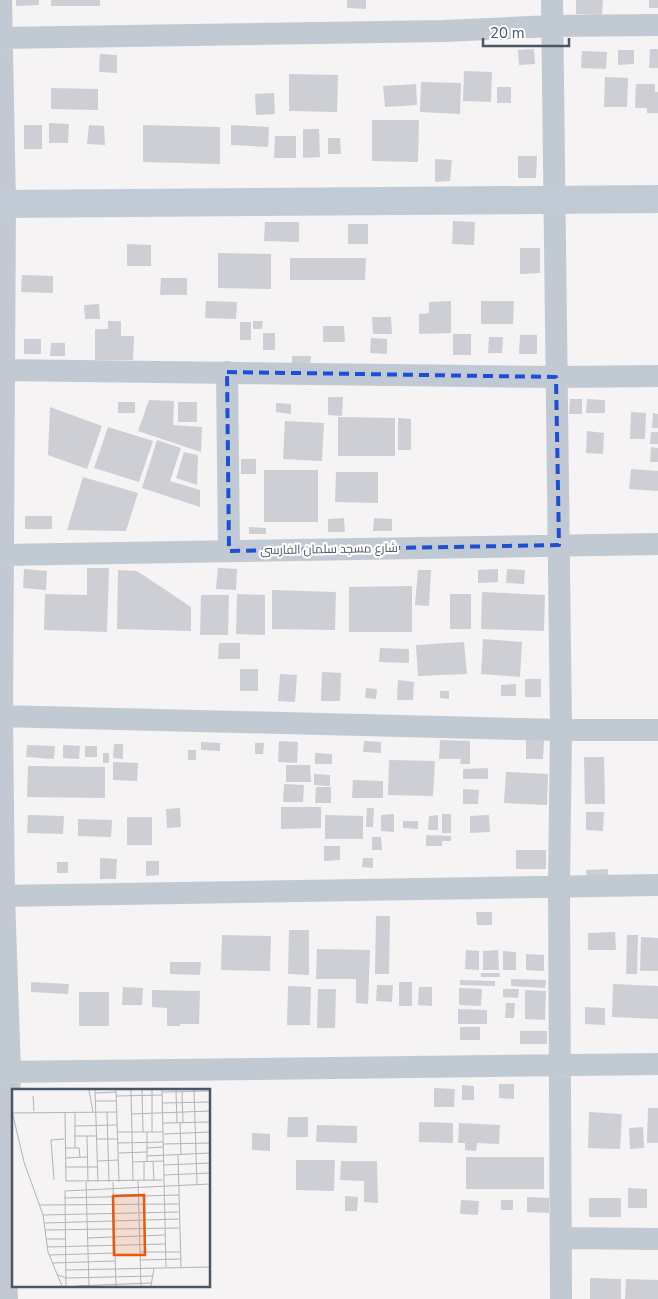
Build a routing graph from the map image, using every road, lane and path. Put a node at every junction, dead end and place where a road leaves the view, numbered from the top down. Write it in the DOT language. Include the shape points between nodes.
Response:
graph roads {
  1 [pos="1,0"];
  2 [pos="552,0"];
  3 [pos="658,25"];
  4 [pos="552,26"];
  5 [pos="1,38"];
  6 [pos="658,199"];
  7 [pos="554,200"];
  8 [pos="2,204"];
  9 [pos="2,370"];
  10 [pos="226,372"];
  11 [pos="658,376"];
  12 [pos="556,377"];
  13 [pos="658,544"];
  14 [pos="559,545"];
  15 [pos="229,550"];
  16 [pos="2,555"];
  17 [pos="1,716"];
  18 [pos="561,730"];
  19 [pos="658,730"];
  20 [pos="658,884"];
  21 [pos="559,885"];
  22 [pos="2,896"];
  23 [pos="658,1064"];
  24 [pos="560,1065"];
  25 [pos="5,1072"];
  26 [pos="561,1238"];
  27 [pos="658,1239"];
  28 [pos="2,1250"];
  29 [pos="7,1299"];
  30 [pos="561,1299"];
  1 -- 5 [label="street"];
  2 -- 4 [label="street"];
  3 -- 4 [label="street"];
  4 -- 5 [label="street" via="446,31"];
  4 -- 7 [label="street"];
  5 -- 8 [label="street"];
  6 -- 7 [label="street"];
  7 -- 8 [label="street"];
  7 -- 12 [label="street"];
  8 -- 9 [label="street"];
  9 -- 10 [label="street"];
  9 -- 16 [label="street"];
  10 -- 12 [label="street"];
  10 -- 15 [label="street"];
  11 -- 12 [label="street"];
  12 -- 14 [label="street"];
  13 -- 14 [label="street, شارع مسجد سلمان الفارسى"];
  14 -- 15 [label="street, شارع مسجد سلمان الفارسى"];
  14 -- 18 [label="street"];
  15 -- 16 [label="street, شارع مسجد سلمان الفارسى"];
  16 -- 17 [label="street"];
  17 -- 18 [label="street"];
  17 -- 22 [label="street"];
  18 -- 19 [label="street"];
  18 -- 21 [label="street"];
  20 -- 21 [label="street"];
  21 -- 22 [label="street"];
  21 -- 24 [label="street"];
  22 -- 25 [label="street"];
  23 -- 24 [label="street"];
  24 -- 25 [label="street"];
  24 -- 26 [label="street"];
  25 -- 28 [label="street"];
  26 -- 27 [label="street"];
  26 -- 30 [label="street"];
  28 -- 29 [label="street"];
}
